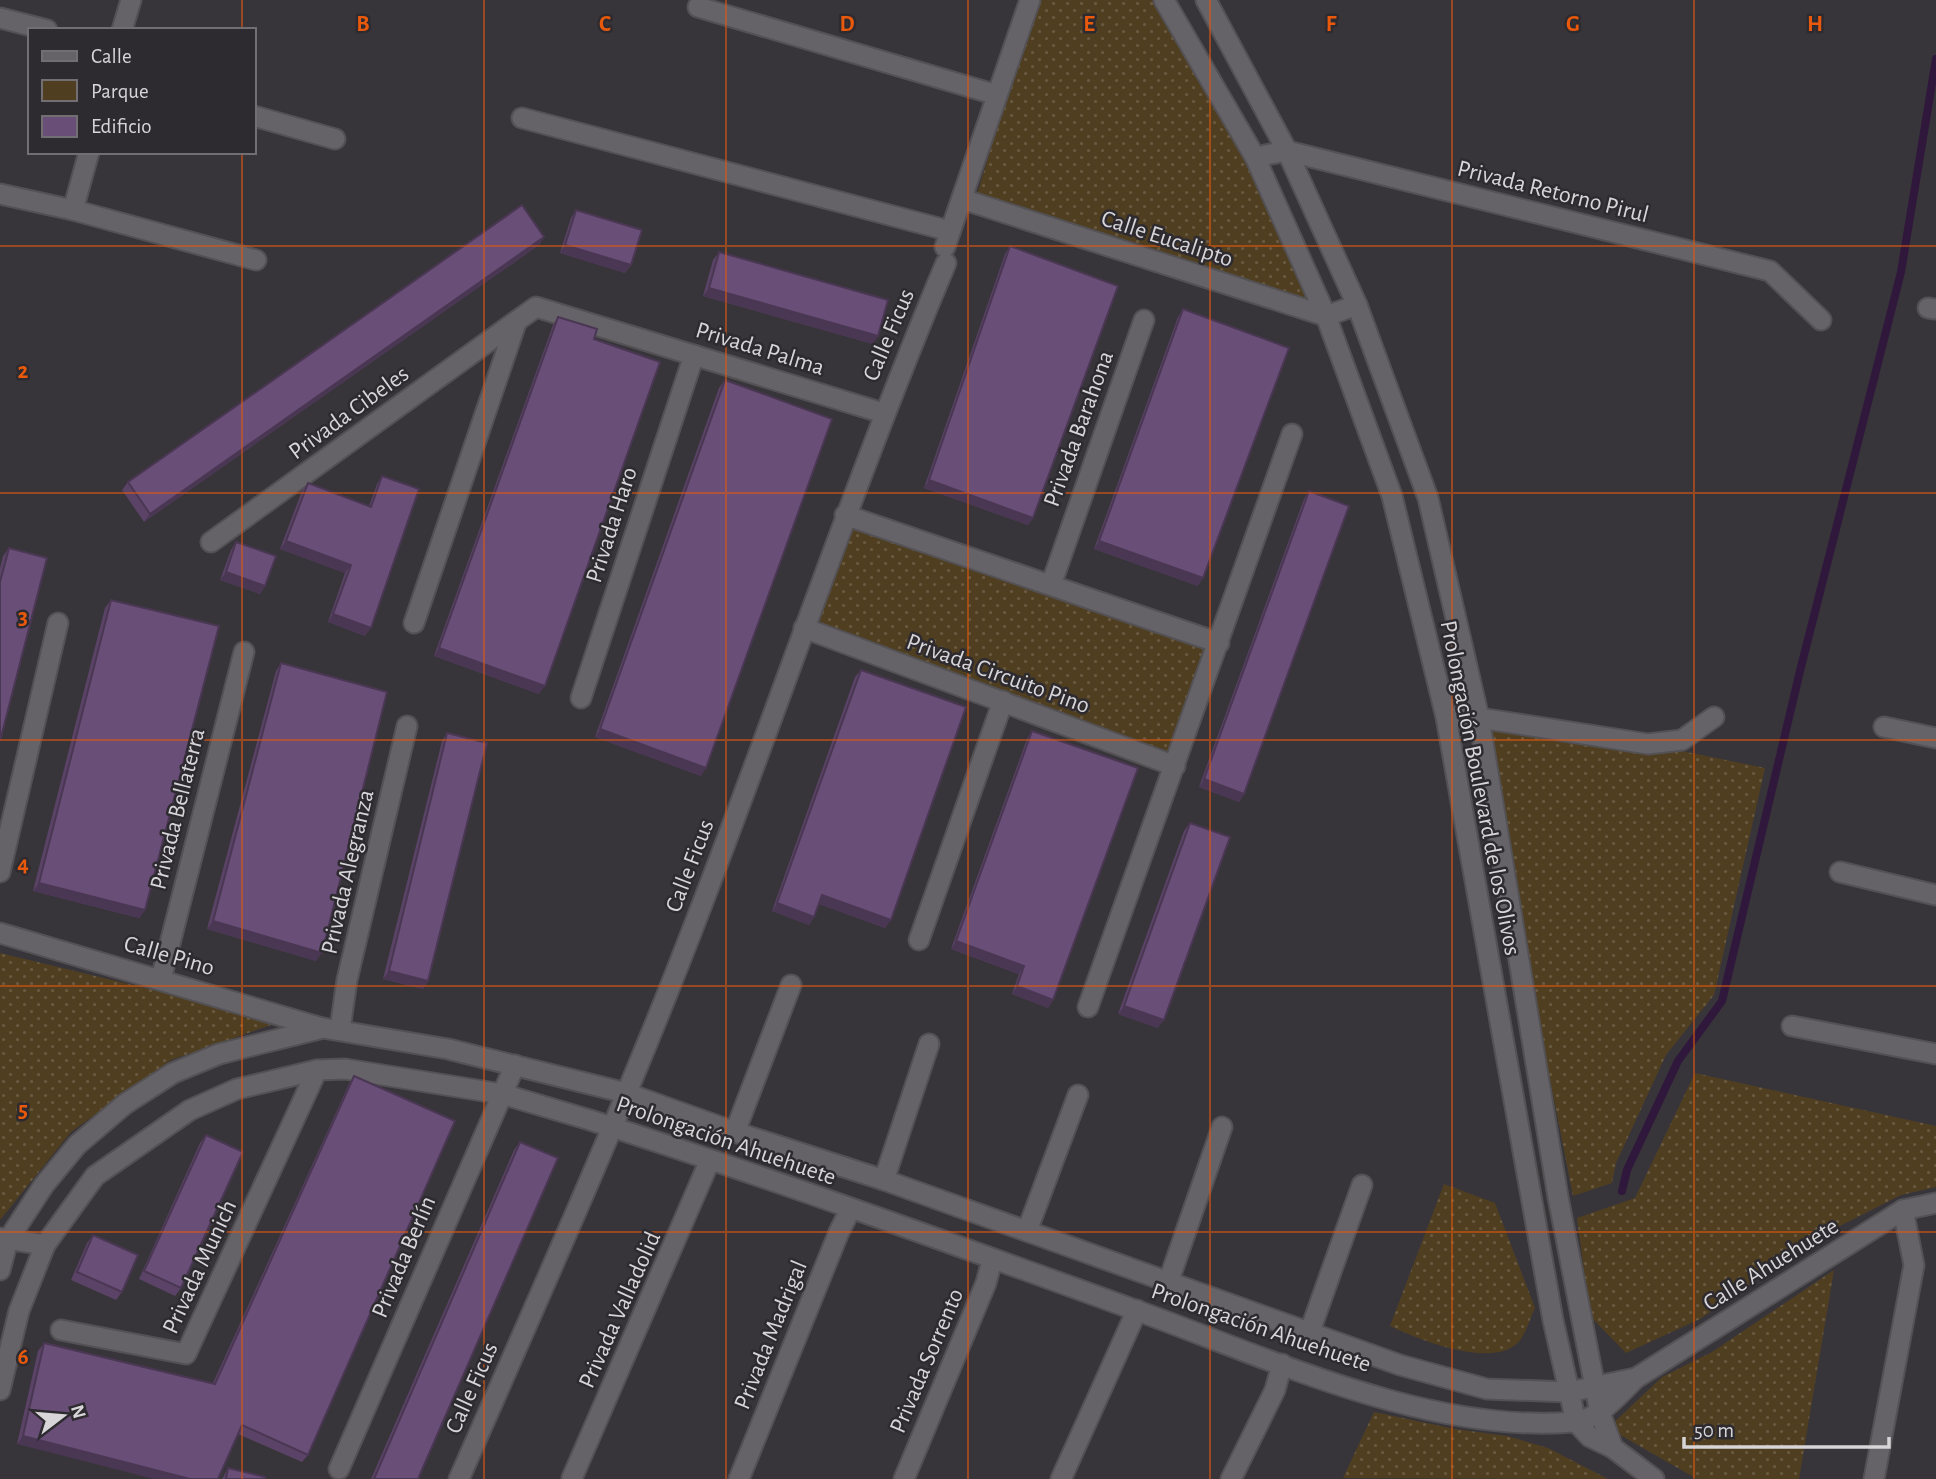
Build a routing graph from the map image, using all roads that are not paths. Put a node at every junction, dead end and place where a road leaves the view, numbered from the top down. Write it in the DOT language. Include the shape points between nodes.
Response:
graph roads {
  1 [pos="131,0"];
  2 [pos="1030,0"];
  3 [pos="1164,0"];
  4 [pos="1206,0"];
  5 [pos="698,7"];
  6 [pos="0,18"];
  7 [pos="39,28"];
  8 [pos="123,28"];
  9 [pos="997,94"];
  10 [pos="256,117"];
  11 [pos="522,118"];
  12 [pos="335,139"];
  13 [pos="1287,152"];
  14 [pos="88,154"];
  15 [pos="1255,157"];
  16 [pos="0,194"];
  17 [pos="962,199"];
  18 [pos="74,210"];
  19 [pos="947,247"];
  20 [pos="256,260"];
  21 [pos="1357,305"];
  22 [pos="1326,316"];
  23 [pos="1144,320"];
  24 [pos="1821,320"];
  25 [pos="516,323"];
  26 [pos="622,332"];
  27 [pos="692,361"];
  28 [pos="883,413"];
  29 [pos="1292,434"];
  30 [pos="845,515"];
  31 [pos="211,542"];
  32 [pos="1051,585"];
  33 [pos="58,623"];
  34 [pos="414,623"];
  35 [pos="804,628"];
  36 [pos="1219,643"];
  37 [pos="244,652"];
  38 [pos="581,698"];
  39 [pos="1003,701"];
  40 [pos="1446,717"];
  41 [pos="1714,717"];
  42 [pos="1479,718"];
  43 [pos="407,726"];
  44 [pos="1884,727"];
  45 [pos="1936,738"];
  46 [pos="1175,766"];
  47 [pos="0,872"];
  48 [pos="1840,872"];
  49 [pos="1936,895"];
  50 [pos="0,933"];
  51 [pos="919,940"];
  52 [pos="161,979"];
  53 [pos="791,985"];
  54 [pos="1088,1007"];
  55 [pos="1791,1026"];
  56 [pos="331,1029"];
  57 [pos="929,1044"];
  58 [pos="1936,1054"];
  59 [pos="515,1065"];
  60 [pos="314,1078"];
  61 [pos="626,1093"];
  62 [pos="502,1094"];
  63 [pos="1078,1095"];
  64 [pos="613,1127"];
  65 [pos="1222,1127"];
  66 [pos="735,1132"];
  67 [pos="710,1160"];
  68 [pos="884,1180"];
  69 [pos="1362,1185"];
  70 [pos="1936,1203"];
  71 [pos="850,1210"];
  72 [pos="1903,1210"];
  73 [pos="1027,1231"];
  74 [pos="4,1239"];
  75 [pos="45,1245"];
  76 [pos="992,1260"];
  77 [pos="0,1270"];
  78 [pos="1169,1280"];
  79 [pos="1137,1311"];
  80 [pos="61,1330"];
  81 [pos="1310,1331"];
  82 [pos="1282,1364"];
  83 [pos="1636,1378"];
  84 [pos="1595,1386"];
  85 [pos="0,1390"];
  86 [pos="1569,1392"];
  87 [pos="1600,1413"];
  88 [pos="1576,1422"];
  89 [pos="1613,1448"];
  90 [pos="339,1469"];
  91 [pos="572,1478"];
  92 [pos="459,1479"];
  93 [pos="739,1479"];
  94 [pos="904,1479"];
  95 [pos="1060,1479"];
  96 [pos="1231,1479"];
  97 [pos="1654,1479"];
  98 [pos="1874,1479"];
  1 -- 8 [label="street"];
  2 -- 9 [label="street, Calle Ficus"];
  3 -- 15 [label="street, Prolongación Boulevard de los Olivos"];
  4 -- 13 [label="street, Prolongación Boulevard de los Olivos"];
  5 -- 9 [label="street"];
  6 -- 7 [label="street"];
  9 -- 17 [label="street, Calle Ficus"];
  10 -- 12 [label="street"];
  11 -- 19 [label="street"];
  13 -- 15 [label="street, Privada Retorno Pirul"];
  13 -- 21 [label="street, Prolongación Boulevard de los Olivos"];
  13 -- 24 [label="street, Privada Retorno Pirul" via="1770,271"];
  14 -- 18 [label="street"];
  15 -- 22 [label="street, Prolongación Boulevard de los Olivos"];
  16 -- 18 [label="street"];
  17 -- 19 [label="street, Calle Ficus"];
  17 -- 22 [label="street, Calle Eucalipto"];
  18 -- 20 [label="street"];
  19 -- 28 [label="street, Calle Ficus"];
  21 -- 22 [label="street"];
  21 -- 42 [label="street, Prolongación Boulevard de los Olivos" via="1428,498"];
  22 -- 40 [label="street, Prolongación Boulevard de los Olivos" via="1392,496"];
  23 -- 32 [label="street, Privada Barahona"];
  25 -- 26 [label="street, Privada Cibeles" via="536,307"];
  25 -- 31 [label="street, Privada Cibeles"];
  25 -- 34 [label="street"];
  26 -- 27 [label="street, Privada Palma"];
  27 -- 28 [label="street, Privada Palma"];
  27 -- 38 [label="street, Privada Haro"];
  28 -- 30 [label="street, Calle Ficus"];
  29 -- 36 [label="street"];
  30 -- 32 [label="street"];
  30 -- 35 [label="street, Calle Ficus"];
  32 -- 36 [label="street"];
  33 -- 47 [label="street"];
  35 -- 39 [label="street, Privada Circuito Pino"];
  35 -- 61 [label="street, Calle Ficus" via="699,913"];
  36 -- 46 [label="street"];
  37 -- 52 [label="street, Privada Bellaterra"];
  39 -- 46 [label="street, Privada Circuito Pino"];
  39 -- 51 [label="street"];
  40 -- 42 [label="street"];
  40 -- 86 [label="street, Prolongación Boulevard de los Olivos"];
  41 -- 42 [label="street" via="1682,740 1648,744"];
  42 -- 84 [label="street, Prolongación Boulevard de los Olivos" via="1558,1197"];
  43 -- 56 [label="street, Privada Alegranza" via="347,980"];
  44 -- 45 [label="street"];
  46 -- 54 [label="street"];
  48 -- 49 [label="street"];
  50 -- 52 [label="street, Calle Pino"];
  52 -- 56 [label="street, Calle Pino"];
  53 -- 66 [label="street"];
  55 -- 58 [label="street"];
  56 -- 59 [label="street, Prolongación Ahuehuete"];
  56 -- 74 [label="street, Prolongación Ahuehuete" via="219,1054 173,1073 125,1104 77,1145"];
  57 -- 68 [label="street"];
  59 -- 61 [label="street, Prolongación Ahuehuete"];
  59 -- 62 [label="street, Privada Berlín"];
  60 -- 62 [label="street, Prolongación Ahuehuete" via="345,1069"];
  60 -- 75 [label="street, Prolongación Ahuehuete" via="236,1088 190,1110 95,1176"];
  60 -- 80 [label="street, Privada Munich" via="186,1354"];
  61 -- 64 [label="street, Calle Ficus"];
  61 -- 66 [label="street, Prolongación Ahuehuete"];
  62 -- 64 [label="street, Prolongación Ahuehuete"];
  62 -- 90 [label="street, Privada Berlín"];
  63 -- 73 [label="street"];
  64 -- 67 [label="street, Prolongación Ahuehuete"];
  64 -- 92 [label="street, Calle Ficus"];
  65 -- 78 [label="street"];
  66 -- 68 [label="street, Prolongación Ahuehuete"];
  67 -- 71 [label="street, Prolongación Ahuehuete"];
  67 -- 91 [label="street, Privada Valladolid"];
  68 -- 73 [label="street, Prolongación Ahuehuete"];
  69 -- 81 [label="street"];
  70 -- 72 [label="street, Calle Ahuehuete"];
  71 -- 76 [label="street, Prolongación Ahuehuete"];
  71 -- 93 [label="street, Privada Madrigal"];
  72 -- 83 [label="street, Calle Ahuehuete"];
  72 -- 98 [label="street" via="1914,1265"];
  73 -- 78 [label="street, Prolongación Ahuehuete"];
  74 -- 75 [label="street"];
  74 -- 77 [label="street, Prolongación Ahuehuete"];
  75 -- 85 [label="street, Prolongación Ahuehuete" via="19,1311"];
  76 -- 79 [label="street, Prolongación Ahuehuete"];
  76 -- 94 [label="street, Privada Sorrento"];
  78 -- 81 [label="street, Prolongación Ahuehuete"];
  79 -- 82 [label="street, Prolongación Ahuehuete"];
  79 -- 95 [label="street"];
  81 -- 86 [label="street, Prolongación Ahuehuete" via="1400,1365 1487,1389"];
  82 -- 88 [label="street, Prolongación Ahuehuete" via="1421,1409 1499,1422"];
  82 -- 96 [label="street" via="1275,1390"];
  83 -- 84 [label="street, Calle Ahuehuete"];
  83 -- 87 [label="street, Calle Ahuehuete"];
  84 -- 86 [label="street, Calle Ahuehuete"];
  84 -- 87 [label="street, Prolongación Boulevard de los Olivos"];
  86 -- 88 [label="street, Prolongación Boulevard de los Olivos"];
  87 -- 88 [label="street, Calle Ahuehuete"];
  87 -- 89 [label="street, Prolongación Boulevard de los Olivos"];
  88 -- 89 [label="street" via="1590,1437"];
  89 -- 97 [label="street"];
}
